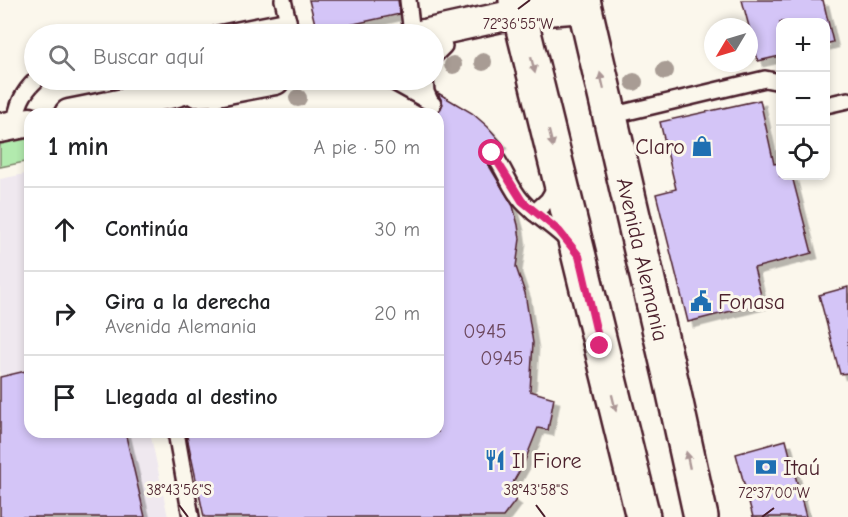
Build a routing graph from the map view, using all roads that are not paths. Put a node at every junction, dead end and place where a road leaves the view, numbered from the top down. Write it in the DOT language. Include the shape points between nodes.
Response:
graph roads {
  1 [pos="283,0"];
  2 [pos="408,0"];
  3 [pos="583,4"];
  4 [pos="520,14"];
  5 [pos="288,24"];
  6 [pos="411,24"];
  7 [pos="444,42"];
  8 [pos="776,81"];
  9 [pos="28,90"];
  10 [pos="184,90"];
  11 [pos="222,90"];
  12 [pos="409,90"];
  13 [pos="426,90"];
  14 [pos="174,93"];
  15 [pos="848,100"];
  16 [pos="830,104"];
  17 [pos="119,108"];
  18 [pos="610,116"];
  19 [pos="15,125"];
  20 [pos="492,153"];
  21 [pos="561,177"];
  22 [pos="534,213"];
  23 [pos="579,256"];
  24 [pos="177,438"];
  25 [pos="191,517"];
  26 [pos="643,517"];
  27 [pos="701,517"];
  1 -- 5 [label="lane"];
  2 -- 6 [label="lane"];
  3 -- 4 [label="street"];
  18 -- 3 [label="main road, Avenida Alemania, one-way"];
  4 -- 7 [label="street"];
  4 -- 21 [label="main road, one-way"];
  8 -- 18 [label="lane" via="765,79"];
  9 -- 19 [label="lane" via="16,111"];
  10 -- 14 [label="street"];
  11 -- 14 [label="street"];
  12 -- 13 [label="lane" via="432,102"];
  14 -- 17 [label="street"];
  15 -- 16 [label="lane"];
  27 -- 18 [label="main road, Avenida Alemania, one-way"];
  20 -- 22 [label="lane"];
  21 -- 22 [label="lane" via="548,200"];
  21 -- 23 [label="main road"];
  22 -- 23 [label="lane" via="559,231"];
  23 -- 26 [label="main road, one-way"];
  24 -- 25 [label="lane"];
}
